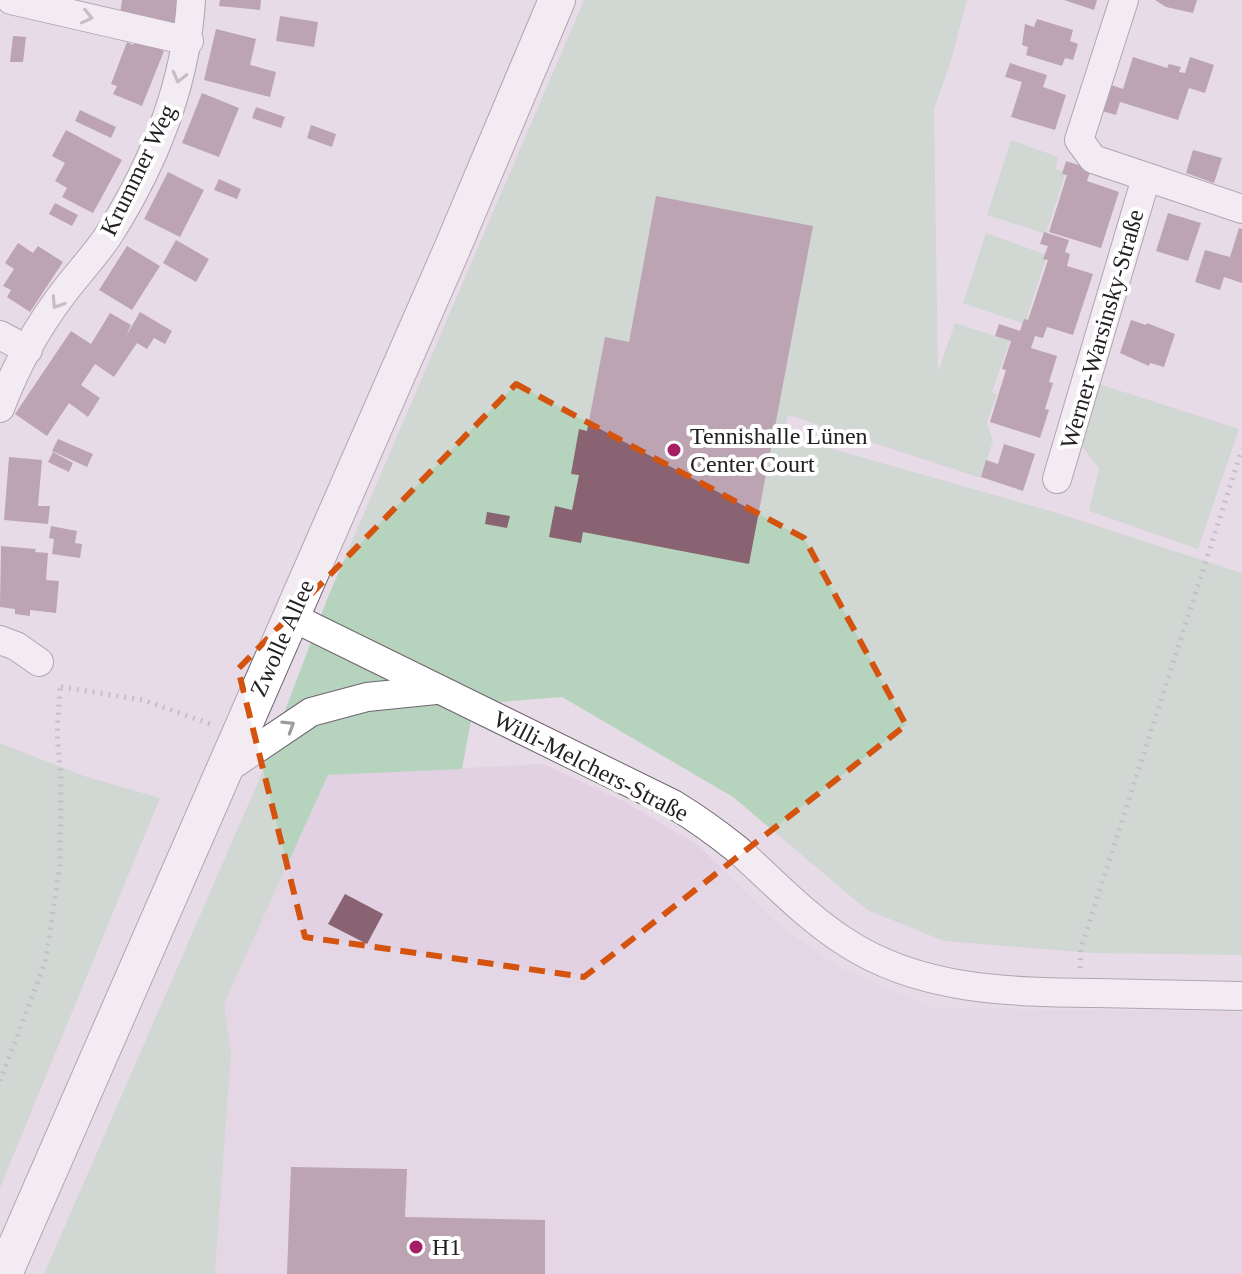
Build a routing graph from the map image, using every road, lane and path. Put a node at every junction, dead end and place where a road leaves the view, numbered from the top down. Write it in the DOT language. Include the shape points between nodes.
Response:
graph roads {
  1 [pos="11,0"];
  2 [pos="191,0"];
  3 [pos="557,0"];
  4 [pos="1124,0"];
  5 [pos="189,41"];
  6 [pos="1146,178"];
  7 [pos="1242,209"];
  8 [pos="0,335"];
  9 [pos="28,350"];
  10 [pos="0,408"];
  11 [pos="1242,449"];
  12 [pos="1057,479"];
  13 [pos="292,617"];
  14 [pos="0,640"];
  15 [pos="39,662"];
  16 [pos="60,687"];
  17 [pos="436,690"];
  18 [pos="239,736"];
  19 [pos="225,770"];
  20 [pos="1078,993"];
  21 [pos="1242,996"];
  22 [pos="0,1081"];
  23 [pos="4,1274"];
  1 -- 5 [label="street, one-way"];
  2 -- 5 [label="street, Krummer Weg"];
  3 -- 13 [label="street, Zwolle Allee"];
  4 -- 6 [label="street, Werner-Warsinsky-Straße" via="1079,140 1093,159"];
  5 -- 9 [label="street, Krummer Weg, one-way" via="171,109 143,170 109,234 59,298"];
  6 -- 7 [label="street, Werner-Warsinsky-Straße"];
  6 -- 12 [label="street, Werner-Warsinsky-Straße"];
  8 -- 9 [label="street"];
  9 -- 10 [label="street, Krummer Weg"];
  11 -- 20 [label="path" via="1081,948"];
  13 -- 17 [label="street, Willi-Melchers-Straße"];
  13 -- 18 [label="street, Zwolle Allee"];
  14 -- 15 [label="street"];
  15 -- 16 [label="path"];
  16 -- 18 [label="path" via="143,700"];
  16 -- 22 [label="path" via="60,865 48,949"];
  19 -- 17 [label="street, one-way" via="311,712 367,697"];
  17 -- 20 [label="street, Willi-Melchers-Straße" via="673,804 738,851 821,925 882,961 924,977 984,989"];
  18 -- 19 [label="street, Zwolle Allee"];
  19 -- 23 [label="street, Zwolle Allee"];
  20 -- 21 [label="street, Willi-Melchers-Straße"];
}
